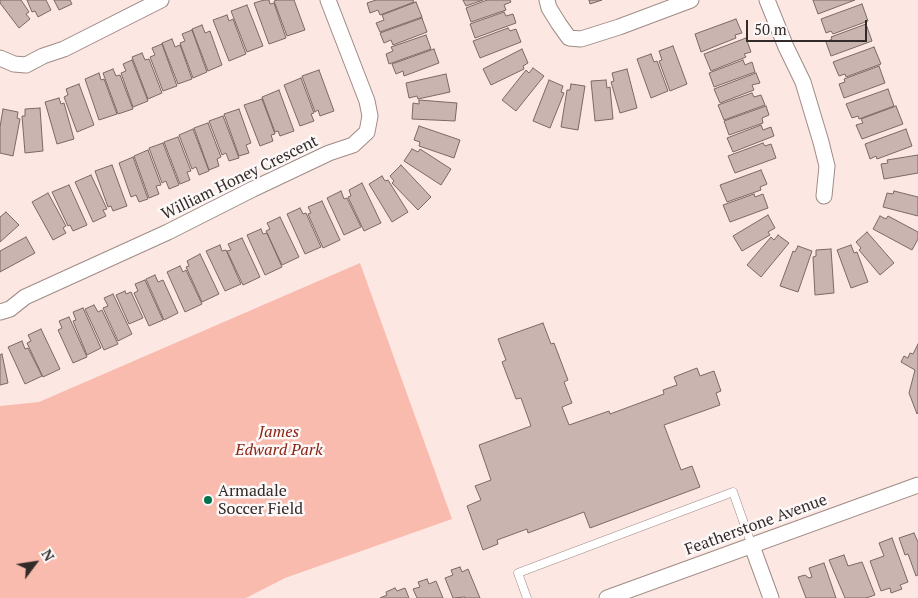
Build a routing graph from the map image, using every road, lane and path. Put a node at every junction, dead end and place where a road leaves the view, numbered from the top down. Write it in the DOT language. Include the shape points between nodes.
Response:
graph roads {
  1 [pos="161,0"];
  2 [pos="328,0"];
  3 [pos="547,0"];
  4 [pos="691,0"];
  5 [pos="767,0"];
  6 [pos="0,58"];
  7 [pos="824,196"];
  8 [pos="0,312"];
  9 [pos="918,485"];
  10 [pos="752,546"];
  11 [pos="527,598"];
  12 [pos="607,598"];
  13 [pos="771,598"];
  1 -- 6 [label="street" via="26,66"];
  2 -- 8 [label="street, William Honey Crescent" via="366,101 370,116 367,132 353,145 253,189 25,297 10,309"];
  3 -- 4 [label="street" via="569,38 582,39"];
  5 -- 7 [label="street" via="803,82 821,142 827,166"];
  9 -- 10 [label="street, Featherstone Avenue"];
  10 -- 11 [label="lane" via="733,492 518,573"];
  10 -- 12 [label="street, Featherstone Avenue"];
  10 -- 13 [label="street"];
}
